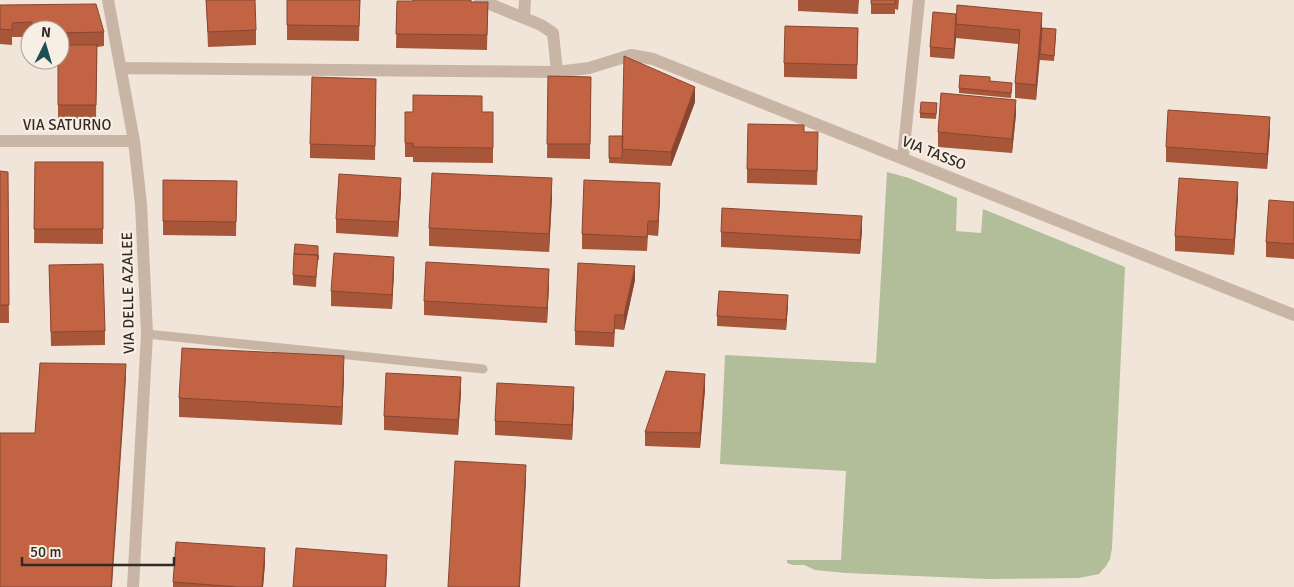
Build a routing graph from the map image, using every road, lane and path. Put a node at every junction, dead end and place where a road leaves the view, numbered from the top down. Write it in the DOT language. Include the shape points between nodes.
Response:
graph roads {
  1 [pos="108,0"];
  2 [pos="480,0"];
  3 [pos="525,0"];
  4 [pos="919,0"];
  5 [pos="524,18"];
  6 [pos="121,68"];
  7 [pos="557,72"];
  8 [pos="0,140"];
  9 [pos="134,141"];
  10 [pos="903,158"];
  11 [pos="1294,315"];
  12 [pos="147,334"];
  13 [pos="483,370"];
  14 [pos="133,587"];
  1 -- 6 [label="street, VIA DELLE AZALEE"];
  2 -- 5 [label="street"];
  3 -- 5 [label="street"];
  4 -- 10 [label="street"];
  5 -- 7 [label="street" via="554,33"];
  6 -- 7 [label="street, VIA TASSO"];
  6 -- 9 [label="street, VIA DELLE AZALEE"];
  7 -- 10 [label="street, VIA TASSO" via="589,68 631,55 654,59"];
  8 -- 9 [label="street, VIA SATURNO"];
  9 -- 12 [label="street, VIA DELLE AZALEE" via="141,204"];
  10 -- 11 [label="street, VIA TASSO"];
  12 -- 13 [label="lane"];
  12 -- 14 [label="street, VIA DELLE AZALEE"];
}
